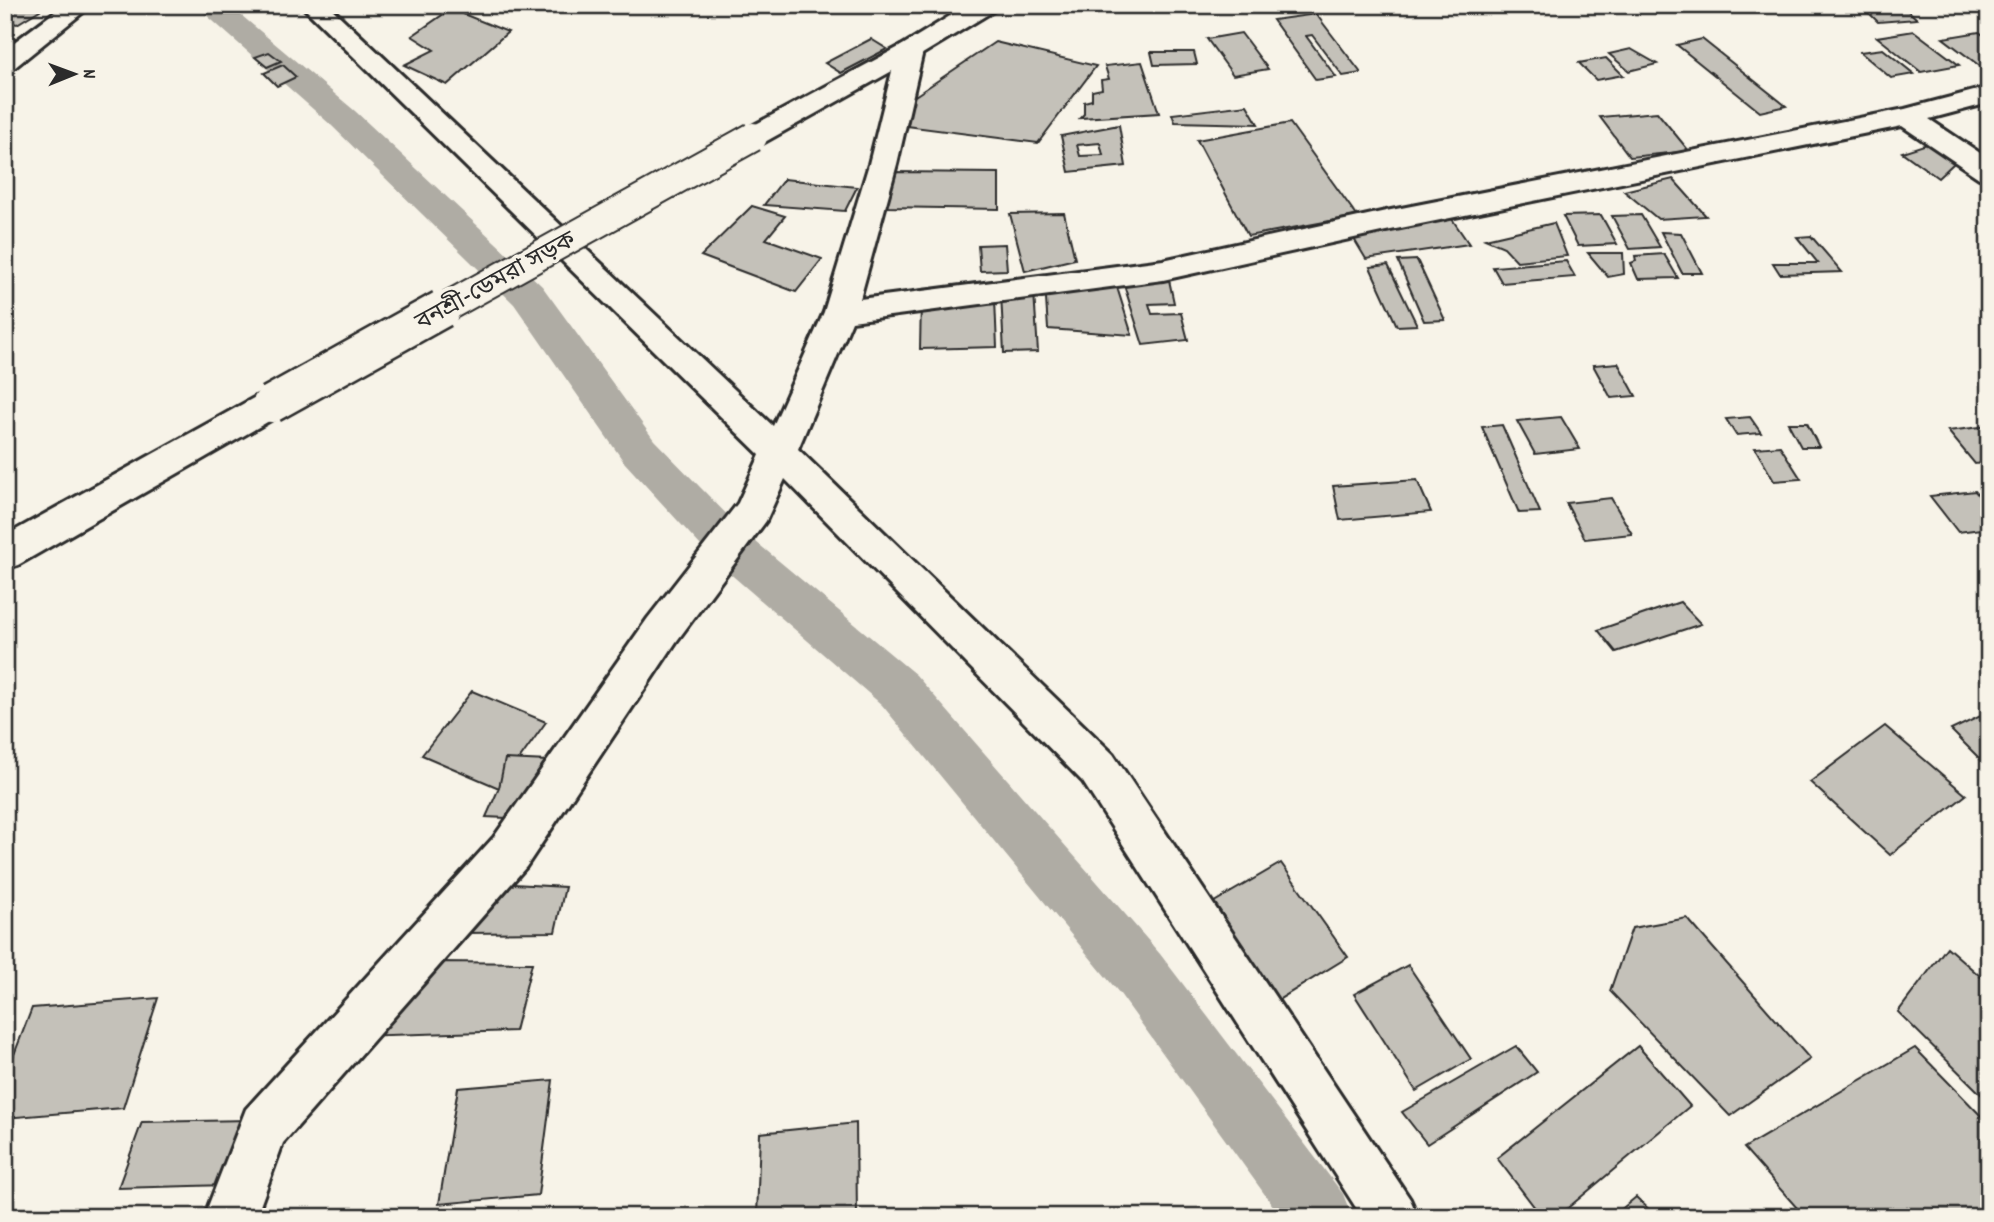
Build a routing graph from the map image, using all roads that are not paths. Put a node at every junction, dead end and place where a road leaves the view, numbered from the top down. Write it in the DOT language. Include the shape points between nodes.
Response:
graph roads {
  1 [pos="80,5"];
  2 [pos="313,5"];
  3 [pos="986,5"];
  4 [pos="910,51"];
  5 [pos="5,62"];
  6 [pos="1989,95"];
  7 [pos="1908,117"];
  8 [pos="1989,172"];
  9 [pos="840,312"];
  10 [pos="779,452"];
  11 [pos="5,554"];
  12 [pos="230,1217"];
  13 [pos="1392,1217"];
  1 -- 5 [label="street"];
  2 -- 10 [label="street"];
  3 -- 4 [label="street, বনশ্রী-ডেমরা সড়ক"];
  4 -- 9 [label="street"];
  4 -- 11 [label="street, বনশ্রী-ডেমরা সড়ক, bridge"];
  6 -- 7 [label="street"];
  7 -- 8 [label="street"];
  7 -- 9 [label="street" via="1163,270"];
  9 -- 10 [label="street"];
  10 -- 12 [label="street" via="753,511 662,630 510,852 264,1127"];
  10 -- 13 [label="street" via="1098,768"];
}
